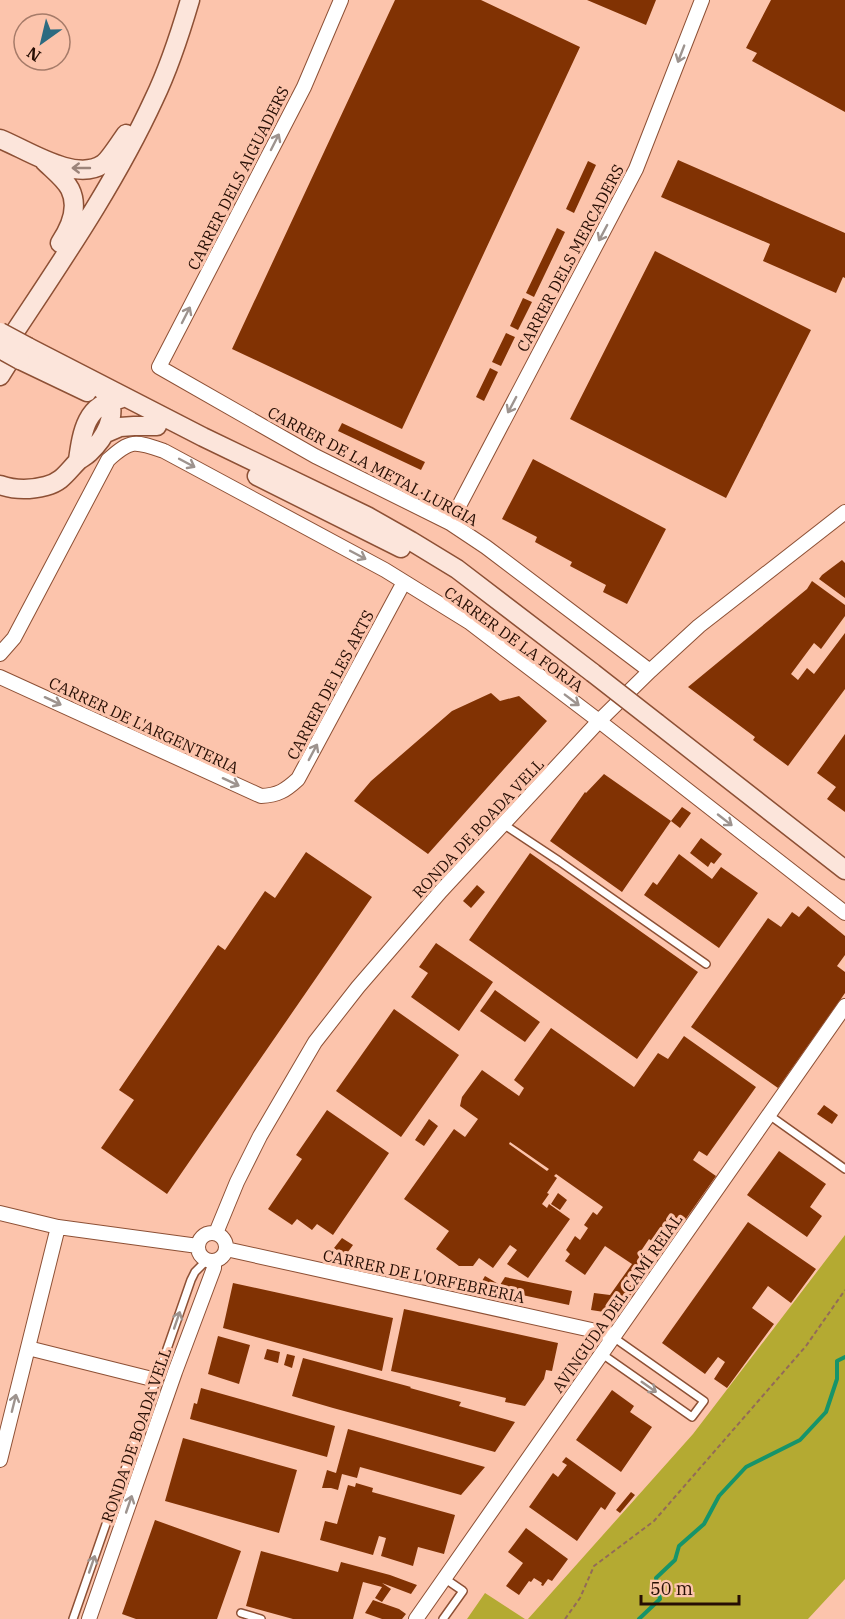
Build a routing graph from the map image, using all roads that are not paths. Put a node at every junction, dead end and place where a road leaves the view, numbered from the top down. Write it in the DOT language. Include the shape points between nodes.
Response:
graph roads {
  1 [pos="180,0"];
  2 [pos="190,0"];
  3 [pos="341,0"];
  4 [pos="702,0"];
  5 [pos="143,121"];
  6 [pos="0,139"];
  7 [pos="43,160"];
  8 [pos="0,333"];
  9 [pos="0,349"];
  10 [pos="24,353"];
  11 [pos="0,354"];
  12 [pos="159,368"];
  13 [pos="43,372"];
  14 [pos="0,376"];
  15 [pos="90,381"];
  16 [pos="127,399"];
  17 [pos="109,402"];
  18 [pos="157,426"];
  19 [pos="86,427"];
  20 [pos="106,434"];
  21 [pos="78,460"];
  22 [pos="0,485"];
  23 [pos="842,518"];
  24 [pos="450,523"];
  25 [pos="404,582"];
  26 [pos="496,598"];
  27 [pos="0,654"];
  28 [pos="650,671"];
  29 [pos="0,677"];
  30 [pos="599,721"];
  31 [pos="276,795"];
  32 [pos="503,824"];
  33 [pos="844,870"];
  34 [pos="845,913"];
  35 [pos="706,964"];
  36 [pos="845,1006"];
  37 [pos="769,1115"];
  38 [pos="845,1169"];
  39 [pos="0,1212"];
  40 [pos="58,1227"];
  41 [pos="216,1233"];
  42 [pos="198,1246"];
  43 [pos="226,1250"];
  44 [pos="211,1261"];
  45 [pos="614,1336"];
  46 [pos="28,1348"];
  47 [pos="602,1354"];
  48 [pos="156,1380"];
  49 [pos="0,1460"];
  50 [pos="444,1578"];
  51 [pos="241,1613"];
  52 [pos="73,1619"];
  53 [pos="89,1619"];
  54 [pos="261,1619"];
  55 [pos="416,1619"];
  56 [pos="443,1619"];
  1 -- 7 [label="main road, one-way" via="154,74 126,135 103,164 86,170"];
  2 -- 5 [label="main road" via="155,99"];
  12 -- 3 [label="street, CARRER DELS AIGUADERS, one-way" via="304,87"];
  4 -- 24 [label="street, CARRER DELS MERCADERS, one-way" via="636,169"];
  5 -- 11 [label="main road" via="103,195"];
  5 -- 14 [label="main road" via="140,147 126,177"];
  6 -- 7 [label="main road"];
  7 -- 8 [label="main road" via="70,189 74,202 71,222"];
  8 -- 10 [label="main road, bridge"];
  9 -- 10 [label="main road, bridge"];
  10 -- 13 [label="main road"];
  10 -- 15 [label="main road"];
  12 -- 24 [label="street, CARRER DE LA METAL·LURGIA" via="315,456"];
  13 -- 17 [label="main road"];
  13 -- 19 [label="main road" via="71,392 85,413"];
  15 -- 16 [label="main road"];
  15 -- 17 [label="main road" via="107,395"];
  16 -- 17 [label="main road"];
  16 -- 26 [label="main road" via="367,516 457,569"];
  17 -- 18 [label="main road"];
  17 -- 19 [label="main road" via="95,408"];
  17 -- 20 [label="main road" via="112,411"];
  18 -- 20 [label="main road" via="120,427"];
  18 -- 26 [label="main road"];
  19 -- 21 [label="main road"];
  20 -- 21 [label="main road"];
  21 -- 22 [label="main road" via="66,475 46,486 19,489"];
  23 -- 28 [label="street, RONDA DE BOADA VELL" via="699,626"];
  24 -- 28 [label="street, CARRER DE LA METAL·LURGIA"];
  27 -- 25 [label="street, CARRER DE LA FORJA, one-way" via="15,638 108,460 132,444 164,451"];
  25 -- 30 [label="street, CARRER DE LA FORJA, one-way" via="469,622"];
  31 -- 25 [label="street, CARRER DE LES ARTS, one-way" via="298,779"];
  26 -- 33 [label="main road, bridge"];
  28 -- 30 [label="street, RONDA DE BOADA VELL"];
  29 -- 31 [label="street, CARRER DE L'ARGENTERIA, one-way" via="261,796"];
  30 -- 32 [label="street, RONDA DE BOADA VELL"];
  30 -- 34 [label="street, CARRER DE LA FORJA, one-way"];
  32 -- 35 [label="lane"];
  32 -- 41 [label="street, RONDA DE BOADA VELL" via="358,987 315,1042 260,1136"];
  36 -- 37 [label="street, AVINGUDA DEL CAMÍ REIAL"];
  37 -- 38 [label="lane"];
  37 -- 45 [label="street, AVINGUDA DEL CAMÍ REIAL"];
  39 -- 40 [label="street"];
  40 -- 42 [label="street"];
  40 -- 46 [label="street"];
  41 -- 42 [label="street" via="204,1235"];
  41 -- 43 [label="street" via="224,1240"];
  42 -- 44 [label="street" via="199,1254"];
  43 -- 44 [label="street" via="223,1256"];
  43 -- 45 [label="street, CARRER DE L'ORFEBRERIA"];
  48 -- 44 [label="lane, one-way" via="191,1280 195,1272"];
  53 -- 44 [label="street, RONDA DE BOADA VELL, one-way" via="214,1268"];
  45 -- 47 [label="street, AVINGUDA DEL CAMÍ REIAL"];
  47 -- 45 [label="lane, one-way" via="692,1417 704,1401"];
  46 -- 48 [label="street"];
  49 -- 46 [label="street, one-way"];
  47 -- 50 [label="street, AVINGUDA DEL CAMÍ REIAL"];
  52 -- 48 [label="lane, one-way"];
  50 -- 55 [label="street, AVINGUDA DEL CAMÍ REIAL"];
  50 -- 56 [label="lane" via="463,1591"];
  51 -- 54 [label="lane"];
}
